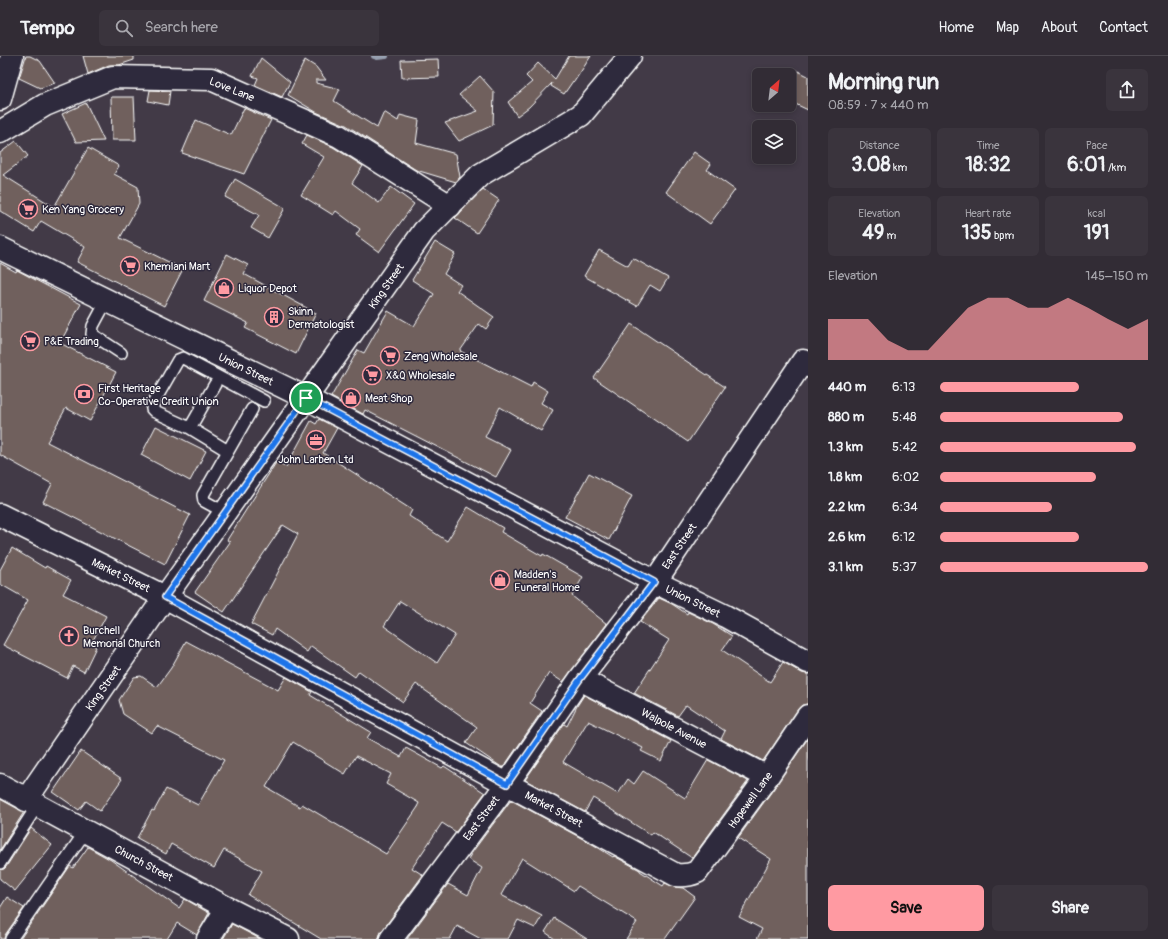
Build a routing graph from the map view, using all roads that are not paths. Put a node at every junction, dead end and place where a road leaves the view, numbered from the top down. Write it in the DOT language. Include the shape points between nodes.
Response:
graph roads {
  1 [pos="12,56"];
  2 [pos="630,56"];
  3 [pos="0,99"];
  4 [pos="0,132"];
  5 [pos="450,206"];
  6 [pos="0,248"];
  7 [pos="107,300"];
  8 [pos="121,353"];
  9 [pos="806,364"];
  10 [pos="215,384"];
  11 [pos="306,398"];
  12 [pos="264,401"];
  13 [pos="252,409"];
  14 [pos="190,428"];
  15 [pos="228,451"];
  16 [pos="226,513"];
  17 [pos="0,515"];
  18 [pos="654,582"];
  19 [pos="165,597"];
  20 [pos="808,662"];
  21 [pos="580,679"];
  22 [pos="808,716"];
  23 [pos="767,777"];
  24 [pos="507,784"];
  25 [pos="0,785"];
  26 [pos="31,803"];
  27 [pos="86,832"];
  28 [pos="0,863"];
  29 [pos="684,876"];
  30 [pos="228,908"];
  31 [pos="11,939"];
  32 [pos="208,939"];
  33 [pos="288,939"];
  34 [pos="391,939"];
  1 -- 3 [label="street"];
  2 -- 5 [label="street, King Street" via="581,116 480,175"];
  4 -- 5 [label="street, Love Lane" via="45,105 113,77 211,79 339,136"];
  5 -- 11 [label="street, King Street" via="424,231"];
  6 -- 7 [label="street, Union Street"];
  7 -- 8 [label="lane" via="93,326 92,334"];
  7 -- 11 [label="street, Union Street"];
  9 -- 18 [label="street, East Street"];
  10 -- 14 [label="lane"];
  11 -- 16 [label="street, King Street"];
  11 -- 18 [label="street, Union Street"];
  12 -- 14 [label="lane" via="183,358 178,360 152,408 155,412"];
  13 -- 15 [label="lane"];
  14 -- 15 [label="lane"];
  15 -- 16 [label="lane" via="203,495 204,501"];
  16 -- 19 [label="street, King Street"];
  17 -- 19 [label="street, Market Street"];
  18 -- 20 [label="street, Union Street" via="725,616"];
  18 -- 21 [label="street, East Street"];
  19 -- 24 [label="street, Market Street"];
  19 -- 26 [label="street, King Street"];
  21 -- 23 [label="street, Walpole Avenue"];
  21 -- 24 [label="street, East Street"];
  22 -- 23 [label="street, Hopewell Lane"];
  23 -- 29 [label="street, Hopewell Lane" via="697,872"];
  24 -- 29 [label="street, Market Street" via="676,875"];
  24 -- 34 [label="street, East Street"];
  25 -- 26 [label="street, Church Street"];
  26 -- 27 [label="street, Church Street"];
  26 -- 28 [label="lane"];
  27 -- 30 [label="street, Church Street"];
  27 -- 31 [label="lane"];
  30 -- 32 [label="street"];
  30 -- 33 [label="street, Church Street"];
}
